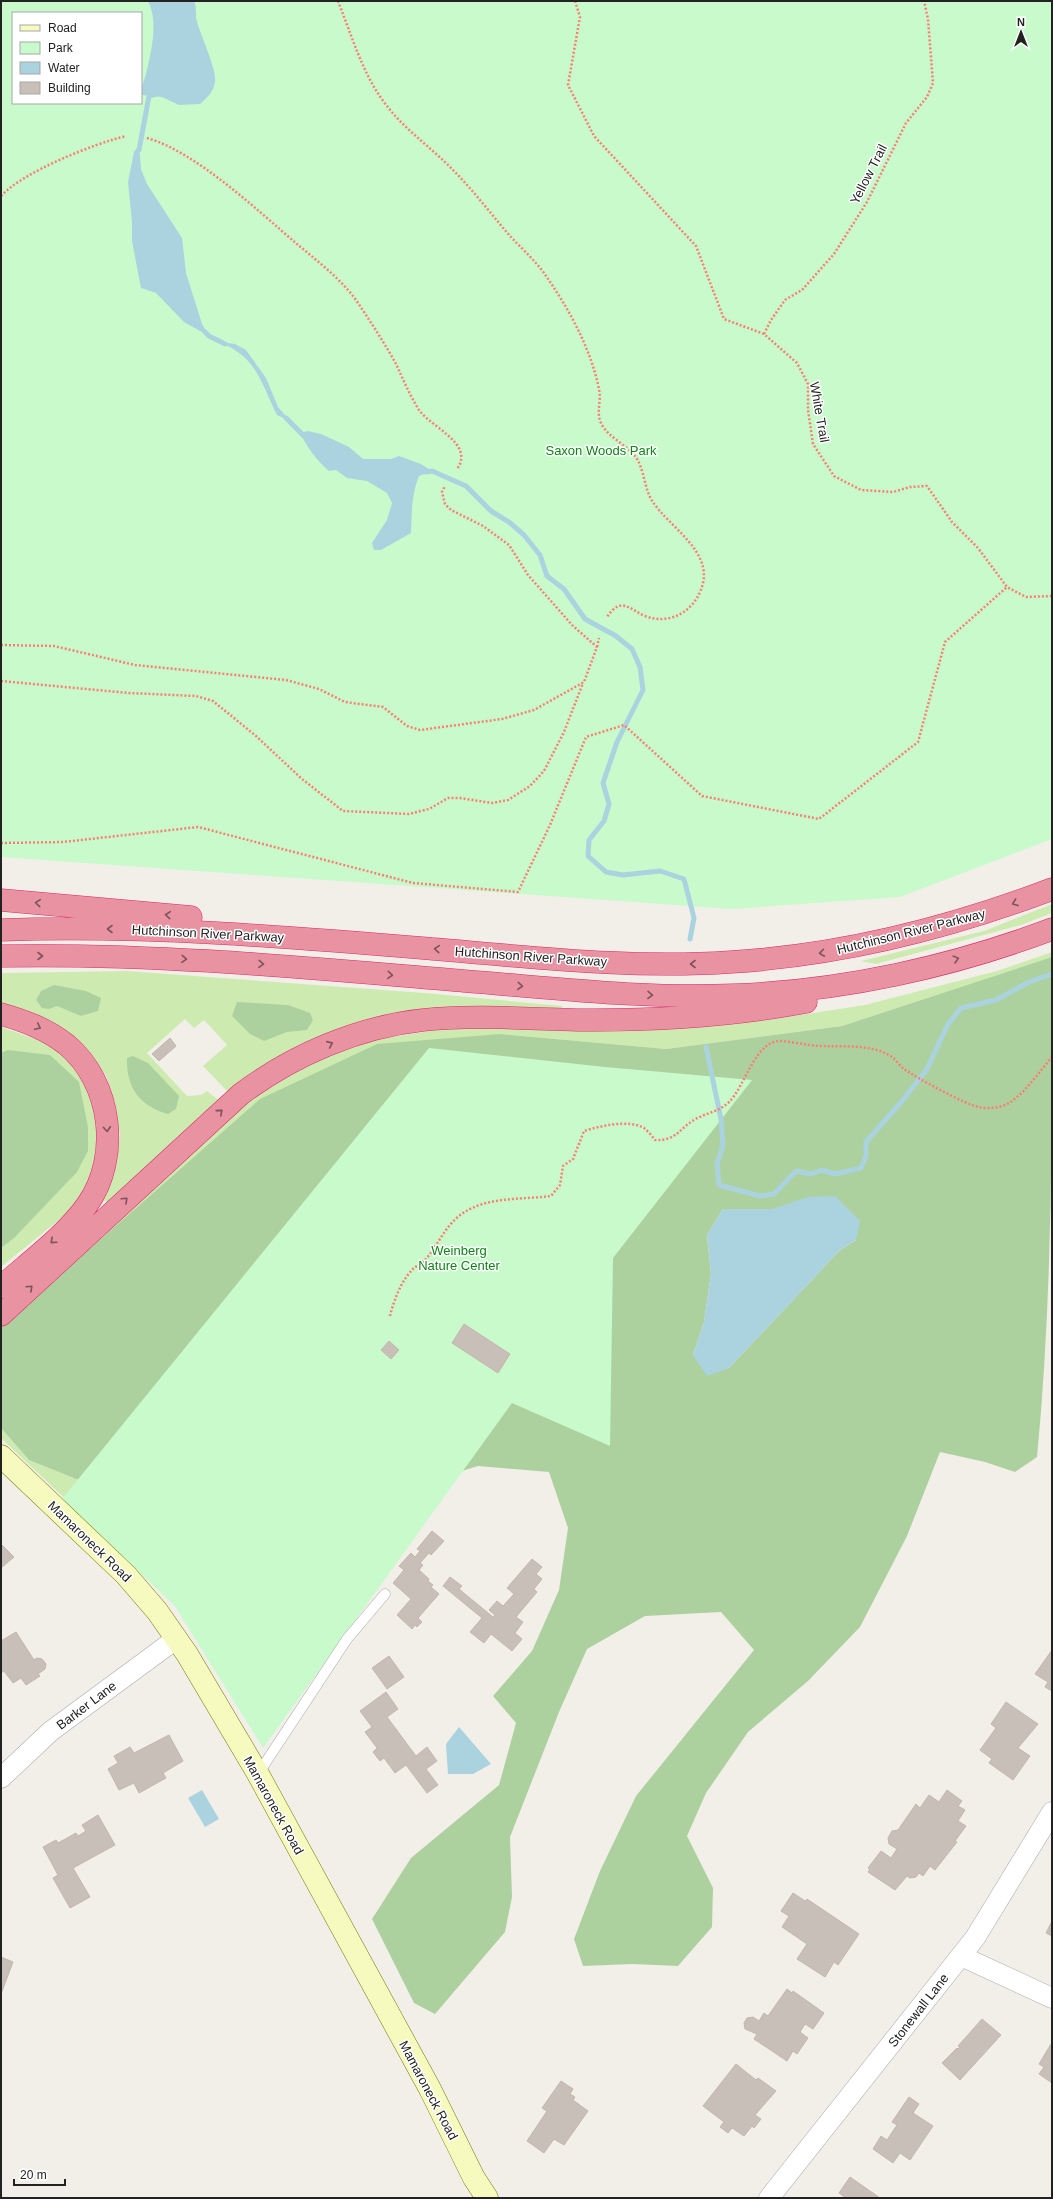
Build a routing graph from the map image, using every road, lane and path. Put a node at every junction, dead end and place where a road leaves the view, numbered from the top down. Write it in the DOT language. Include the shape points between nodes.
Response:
graph roads {
  1 [pos="338,1"];
  2 [pos="575,1"];
  3 [pos="924,1"];
  4 [pos="126,136"];
  5 [pos="147,138"];
  6 [pos="1,196"];
  7 [pos="764,334"];
  8 [pos="457,469"];
  9 [pos="445,486"];
  10 [pos="1007,588"];
  11 [pos="1052,596"];
  12 [pos="607,617"];
  13 [pos="599,638"];
  14 [pos="1,645"];
  15 [pos="597,646"];
  16 [pos="1,681"];
  17 [pos="584,682"];
  18 [pos="1,843"];
  19 [pos="1052,889"];
  20 [pos="1,900"];
  21 [pos="1052,928"];
  22 [pos="1,930"];
  23 [pos="302,938"];
  24 [pos="1,956"];
  25 [pos="918,969"];
  26 [pos="1,1014"];
  27 [pos="1052,1057"];
  28 [pos="1,1287"];
  29 [pos="1,1315"];
  30 [pos="390,1316"];
  31 [pos="1,1456"];
  32 [pos="385,1594"];
  33 [pos="176,1639"];
  34 [pos="258,1774"];
  35 [pos="1,1778"];
  36 [pos="1052,1812"];
  37 [pos="961,1956"];
  38 [pos="1052,1998"];
  39 [pos="487,2198"];
  40 [pos="769,2198"];
  1 -- 12 [label="path" via="364,66 388,108 453,170 545,274 577,328 593,368 599,391 598,419 605,430 636,457 651,499 696,550 702,564 704,579 700,593 691,608 681,615 664,618 646,616 634,608 623,605 613,608"];
  2 -- 7 [label="path, White Trail" via="580,17 568,85 594,136 696,246 724,319"];
  3 -- 7 [label="path, Yellow Trail" via="928,19 932,83 927,97 906,123 866,202 834,254 802,290 785,300"];
  4 -- 6 [label="path" via="103,142 55,163 22,180"];
  5 -- 8 [label="path" via="163,142 227,185 328,271 354,298 380,336 419,411 457,444 462,452 462,462"];
  7 -- 10 [label="path, White Trail" via="797,363 808,384 808,410 813,444 834,476 861,490 893,492 927,486 952,522 978,548"];
  9 -- 15 [label="path" via="442,492 445,504 509,545 533,580 573,626"];
  10 -- 11 [label="path, White Trail" via="1026,597"];
  10 -- 18 [label="path" via="945,642 918,742 819,819 702,796 624,725 586,737 550,825 518,892 413,883 198,827 63,842"];
  13 -- 15 [label="path"];
  14 -- 17 [label="path" via="54,646 135,665 286,680 319,689 346,702 383,707 407,726 420,730 514,716 534,710"];
  15 -- 17 [label="path"];
  16 -- 17 [label="path" via="129,694 196,696 213,701 256,736 302,779 343,811 409,814 429,809 448,798 492,803 508,800 530,786 544,771 564,732"];
  19 -- 23 [label="highway, Hutchinson River Parkway, one-way" via="994,911 883,941 823,953 729,962 665,964 576,961"];
  23 -- 20 [label="highway, one-way" via="212,919"];
  25 -- 21 [label="highway, Hutchinson River Parkway, one-way" via="978,953"];
  23 -- 22 [label="highway, Hutchinson River Parkway, one-way" via="160,930"];
  24 -- 25 [label="highway, Hutchinson River Parkway, one-way" via="86,956 210,961 613,993 689,996 798,990"];
  29 -- 25 [label="highway, one-way" via="240,1094 279,1069 338,1041 401,1023 442,1019 636,1020 757,1011 839,996"];
  26 -- 28 [label="highway, one-way" via="40,1028 77,1054 92,1076 103,1103 108,1142 104,1168 87,1205 68,1227"];
  27 -- 30 [label="path" via="1015,1098 1008,1104 993,1108 978,1107 904,1069 889,1055 867,1047 823,1046 780,1041 770,1043 759,1054 741,1087 728,1103 711,1114 694,1120 679,1133 666,1140 655,1140 644,1128 627,1124 584,1131 573,1159 563,1166 560,1185 550,1196 512,1198 480,1205 459,1216 445,1231 424,1262 413,1269 395,1298"];
  31 -- 33 [label="street, Mamaroneck Road" via="126,1575"];
  32 -- 34 [label="lane" via="347,1639"];
  33 -- 34 [label="street, Mamaroneck Road"];
  33 -- 35 [label="street, Barker Lane" via="51,1731"];
  34 -- 39 [label="street, Mamaroneck Road"];
  36 -- 37 [label="street, Stonewall Lane" via="975,1938"];
  37 -- 38 [label="street"];
  37 -- 40 [label="street, Stonewall Lane"];
}
